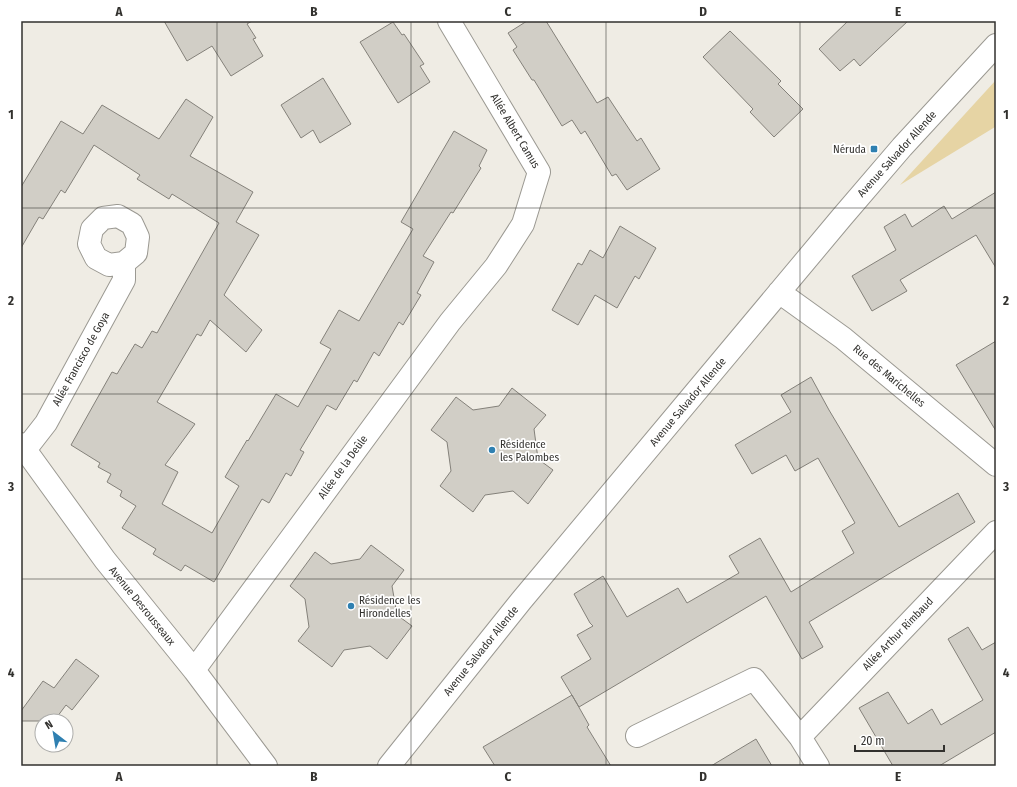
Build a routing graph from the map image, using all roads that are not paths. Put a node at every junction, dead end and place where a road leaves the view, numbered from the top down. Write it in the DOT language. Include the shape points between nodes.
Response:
graph roads {
  1 [pos="449,21"];
  2 [pos="996,45"];
  3 [pos="124,263"];
  4 [pos="496,266"];
  5 [pos="778,292"];
  6 [pos="23,447"];
  7 [pos="996,465"];
  8 [pos="996,532"];
  9 [pos="194,670"];
  10 [pos="637,736"];
  11 [pos="800,737"];
  12 [pos="266,766"];
  13 [pos="389,766"];
  14 [pos="818,766"];
  1 -- 4 [label="street, Allée Albert Camus" via="539,172 523,224"];
  2 -- 5 [label="street, Avenue Salvador Allende" via="902,147"];
  3 -- 6 [label="street, Allée Francisco de Goya" via="124,280 46,423"];
  4 -- 9 [label="street, Allée de la Deûle" via="450,322"];
  5 -- 7 [label="street, Rue des Marichelles" via="843,338"];
  5 -- 13 [label="street, Avenue Salvador Allende" via="521,601"];
  6 -- 9 [label="street, Avenue Desrousseaux" via="105,560"];
  8 -- 11 [label="street, Allée Arthur Rimbaud"];
  9 -- 12 [label="street, Avenue Desrousseaux"];
  10 -- 11 [label="street" via="754,679"];
  11 -- 14 [label="street"];
}
